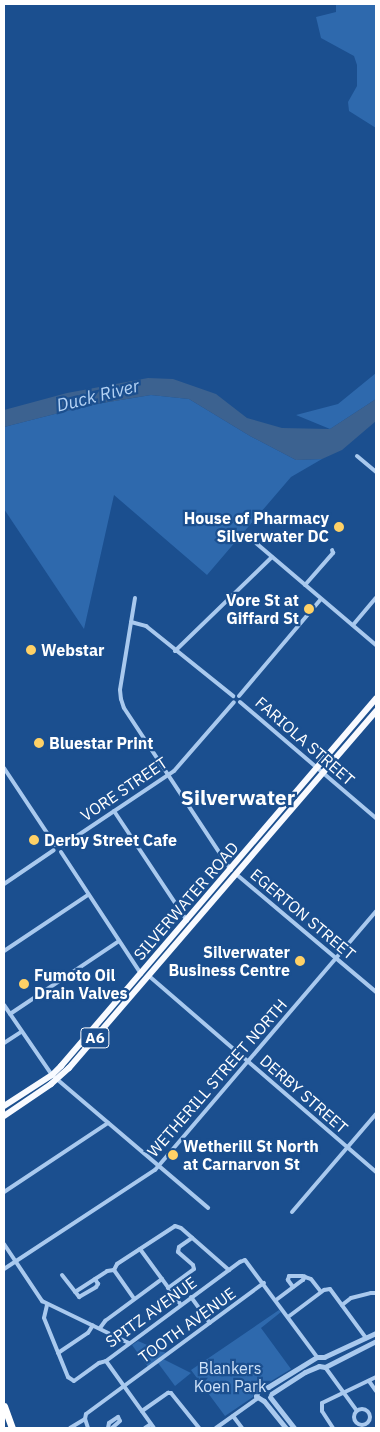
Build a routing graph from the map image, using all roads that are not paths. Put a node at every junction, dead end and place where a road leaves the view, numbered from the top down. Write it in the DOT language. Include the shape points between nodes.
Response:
graph roads {
  1 [pos="357,456"];
  2 [pos="376,472"];
  3 [pos="249,537"];
  4 [pos="332,550"];
  5 [pos="272,557"];
  6 [pos="305,585"];
  7 [pos="135,598"];
  8 [pos="376,598"];
  9 [pos="321,599"];
  10 [pos="132,622"];
  11 [pos="353,625"];
  12 [pos="376,645"];
  13 [pos="175,651"];
  14 [pos="233,696"];
  15 [pos="239,696"];
  16 [pos="376,699"];
  17 [pos="234,702"];
  18 [pos="240,702"];
  19 [pos="376,711"];
  20 [pos="4,768"];
  21 [pos="320,771"];
  22 [pos="168,775"];
  23 [pos="114,811"];
  24 [pos="376,818"];
  25 [pos="55,845"];
  26 [pos="62,846"];
  27 [pos="54,850"];
  28 [pos="61,852"];
  29 [pos="233,872"];
  30 [pos="4,883"];
  31 [pos="88,895"];
  32 [pos="376,911"];
  33 [pos="187,921"];
  34 [pos="119,941"];
  35 [pos="4,952"];
  36 [pos="336,958"];
  37 [pos="142,974"];
  38 [pos="149,976"];
  39 [pos="376,992"];
  40 [pos="4,1005"];
  41 [pos="10,1014"];
  42 [pos="21,1032"];
  43 [pos="4,1043"];
  44 [pos="247,1062"];
  45 [pos="54,1077"];
  46 [pos="4,1106"];
  47 [pos="376,1114"];
  48 [pos="4,1116"];
  49 [pos="108,1123"];
  50 [pos="347,1148"];
  51 [pos="158,1166"];
  52 [pos="376,1172"];
  53 [pos="4,1192"];
  54 [pos="208,1208"];
  55 [pos="292,1212"];
  56 [pos="192,1238"];
  57 [pos="4,1244"];
  58 [pos="140,1249"];
  59 [pos="15,1262"];
  60 [pos="4,1269"];
  61 [pos="114,1270"];
  62 [pos="229,1270"];
  63 [pos="62,1275"];
  64 [pos="304,1276"];
  65 [pos="95,1279"];
  66 [pos="162,1280"];
  67 [pos="264,1283"];
  68 [pos="82,1287"];
  69 [pos="168,1288"];
  70 [pos="292,1288"];
  71 [pos="75,1292"];
  72 [pos="321,1292"];
  73 [pos="87,1294"];
  74 [pos="376,1294"];
  75 [pos="191,1297"];
  76 [pos="134,1299"];
  77 [pos="276,1300"];
  78 [pos="342,1304"];
  79 [pos="47,1305"];
  80 [pos="181,1305"];
  81 [pos="288,1317"];
  82 [pos="210,1323"];
  83 [pos="93,1325"];
  84 [pos="100,1328"];
  85 [pos="376,1332"];
  86 [pos="366,1338"];
  87 [pos="376,1342"];
  88 [pos="129,1343"];
  89 [pos="58,1353"];
  90 [pos="324,1357"];
  91 [pos="316,1358"];
  92 [pos="106,1361"];
  93 [pos="327,1365"];
  94 [pos="319,1366"];
  95 [pos="376,1377"];
  96 [pos="369,1381"];
  97 [pos="124,1386"];
  98 [pos="268,1387"];
  99 [pos="376,1391"];
  100 [pos="343,1392"];
  101 [pos="271,1396"];
  102 [pos="258,1398"];
  103 [pos="264,1401"];
  104 [pos="4,1406"];
  105 [pos="142,1411"];
  106 [pos="357,1411"];
  107 [pos="233,1416"];
  108 [pos="85,1419"];
  109 [pos="151,1424"];
  110 [pos="12,1428"];
  111 [pos="70,1428"];
  112 [pos="88,1428"];
  113 [pos="145,1428"];
  114 [pos="154,1428"];
  115 [pos="199,1428"];
  116 [pos="216,1428"];
  117 [pos="242,1428"];
  118 [pos="286,1428"];
  119 [pos="294,1428"];
  120 [pos="333,1428"];
  1 -- 2 [label="street"];
  3 -- 5 [label="street"];
  4 -- 6 [label="street" via="333,553"];
  5 -- 6 [label="street"];
  5 -- 13 [label="street"];
  6 -- 9 [label="street"];
  7 -- 10 [label="street, EGERTON STREET"];
  8 -- 11 [label="street"];
  9 -- 11 [label="street"];
  9 -- 15 [label="street"];
  10 -- 13 [label="street, FARIOLA STREET" via="143,624"];
  10 -- 22 [label="street, EGERTON STREET" via="121,699"];
  11 -- 12 [label="street"];
  13 -- 14 [label="street, FARIOLA STREET"];
  14 -- 15 [label="street"];
  14 -- 17 [label="street"];
  15 -- 18 [label="street"];
  16 -- 21 [label="highway, SILVERWATER ROAD / A6"];
  17 -- 18 [label="street"];
  17 -- 22 [label="street, VORE STREET"];
  18 -- 21 [label="street, FARIOLA STREET"];
  19 -- 21 [label="highway, SILVERWATER ROAD / A6"];
  20 -- 25 [label="street"];
  21 -- 24 [label="street, FARIOLA STREET"];
  21 -- 29 [label="highway, SILVERWATER ROAD / A6"];
  22 -- 23 [label="street, VORE STREET"];
  22 -- 29 [label="street, EGERTON STREET"];
  23 -- 26 [label="street, VORE STREET"];
  23 -- 33 [label="street"];
  25 -- 26 [label="street"];
  25 -- 27 [label="street"];
  26 -- 28 [label="street"];
  27 -- 28 [label="street"];
  27 -- 30 [label="street"];
  28 -- 31 [label="street"];
  29 -- 33 [label="highway, SILVERWATER ROAD / A6"];
  29 -- 36 [label="street, EGERTON STREET"];
  29 -- 38 [label="highway, SILVERWATER ROAD / A6"];
  31 -- 34 [label="street"];
  31 -- 35 [label="street"];
  32 -- 36 [label="street, WETHERILL STREET NORTH"];
  33 -- 37 [label="highway, SILVERWATER ROAD / A6"];
  34 -- 37 [label="street"];
  34 -- 41 [label="street"];
  36 -- 39 [label="street, EGERTON STREET"];
  36 -- 44 [label="street, WETHERILL STREET NORTH"];
  37 -- 45 [label="highway, SILVERWATER ROAD / A6"];
  38 -- 44 [label="street, DERBY STREET"];
  38 -- 45 [label="highway, SILVERWATER ROAD / A6"];
  40 -- 41 [label="street"];
  41 -- 42 [label="street"];
  42 -- 43 [label="street"];
  42 -- 45 [label="street"];
  44 -- 50 [label="street, DERBY STREET"];
  44 -- 51 [label="street, WETHERILL STREET NORTH"];
  45 -- 46 [label="highway, SILVERWATER ROAD / A6"];
  45 -- 48 [label="highway, SILVERWATER ROAD / A6"];
  45 -- 49 [label="street"];
  47 -- 50 [label="street"];
  49 -- 51 [label="street"];
  49 -- 53 [label="street"];
  50 -- 52 [label="street, DERBY STREET"];
  50 -- 55 [label="street"];
  51 -- 54 [label="street"];
  51 -- 59 [label="street, WETHERILL STREET NORTH"];
  56 -- 58 [label="street" via="175,1226"];
  56 -- 62 [label="street"];
  56 -- 69 [label="street" via="180,1246 178,1252 194,1269"];
  57 -- 59 [label="street"];
  58 -- 61 [label="street" via="117,1264"];
  58 -- 66 [label="street"];
  59 -- 60 [label="street, WETHERILL STREET NORTH"];
  59 -- 79 [label="street"];
  61 -- 65 [label="street"];
  61 -- 76 [label="street"];
  62 -- 67 [label="street, SPITZ AVENUE" via="245,1260"];
  62 -- 75 [label="street, SPITZ AVENUE"];
  63 -- 71 [label="street"];
  64 -- 70 [label="street"];
  64 -- 70 [label="street" via="288,1276"];
  64 -- 72 [label="street" via="311,1279"];
  65 -- 68 [label="street"];
  65 -- 73 [label="street" via="97,1285"];
  66 -- 69 [label="street"];
  66 -- 76 [label="street"];
  67 -- 77 [label="street"];
  67 -- 82 [label="street, TOOTH AVENUE"];
  68 -- 71 [label="street"];
  68 -- 73 [label="street"];
  69 -- 80 [label="street"];
  70 -- 77 [label="street"];
  71 -- 73 [label="street" via="79,1297"];
  72 -- 78 [label="street" via="330,1289"];
  72 -- 81 [label="street"];
  74 -- 78 [label="street" via="370,1292"];
  75 -- 80 [label="street, SPITZ AVENUE"];
  75 -- 82 [label="street"];
  76 -- 84 [label="street" via="105,1320"];
  77 -- 81 [label="street"];
  78 -- 86 [label="street"];
  79 -- 83 [label="street"];
  79 -- 89 [label="street" via="44,1318"];
  80 -- 88 [label="street, SPITZ AVENUE"];
  81 -- 91 [label="street"];
  82 -- 97 [label="street, TOOTH AVENUE"];
  83 -- 84 [label="street"];
  83 -- 89 [label="street" via="88,1333"];
  84 -- 88 [label="street"];
  85 -- 86 [label="street"];
  86 -- 90 [label="street"];
  87 -- 93 [label="street"];
  88 -- 92 [label="street, SPITZ AVENUE"];
  89 -- 92 [label="street, SPITZ AVENUE" via="70,1380 76,1380"];
  90 -- 91 [label="street"];
  90 -- 93 [label="street"];
  91 -- 94 [label="street"];
  91 -- 98 [label="street"];
  92 -- 97 [label="street"];
  93 -- 94 [label="street"];
  93 -- 100 [label="street"];
  94 -- 101 [label="street"];
  95 -- 96 [label="street"];
  96 -- 99 [label="street"];
  96 -- 100 [label="street"];
  97 -- 105 [label="street"];
  97 -- 108 [label="street, TOOTH AVENUE" via="86,1414"];
  98 -- 101 [label="street"];
  98 -- 102 [label="street" via="257,1389"];
  100 -- 106 [label="street"];
  100 -- 120 [label="street" via="321,1405"];
  101 -- 103 [label="street"];
  101 -- 119 [label="street"];
  102 -- 103 [label="street"];
  102 -- 107 [label="street"];
  103 -- 118 [label="street"];
  104 -- 110 [label="highway"];
  105 -- 109 [label="street"];
  105 -- 115 [label="street" via="171,1393"];
  106 -- 106 [label="street" via="365,1409 370,1420 358,1425 353,1417"];
  107 -- 116 [label="street"];
  107 -- 117 [label="street"];
  108 -- 111 [label="street, TOOTH AVENUE"];
  108 -- 112 [label="street"];
  109 -- 113 [label="street"];
  109 -- 114 [label="street"];
}
